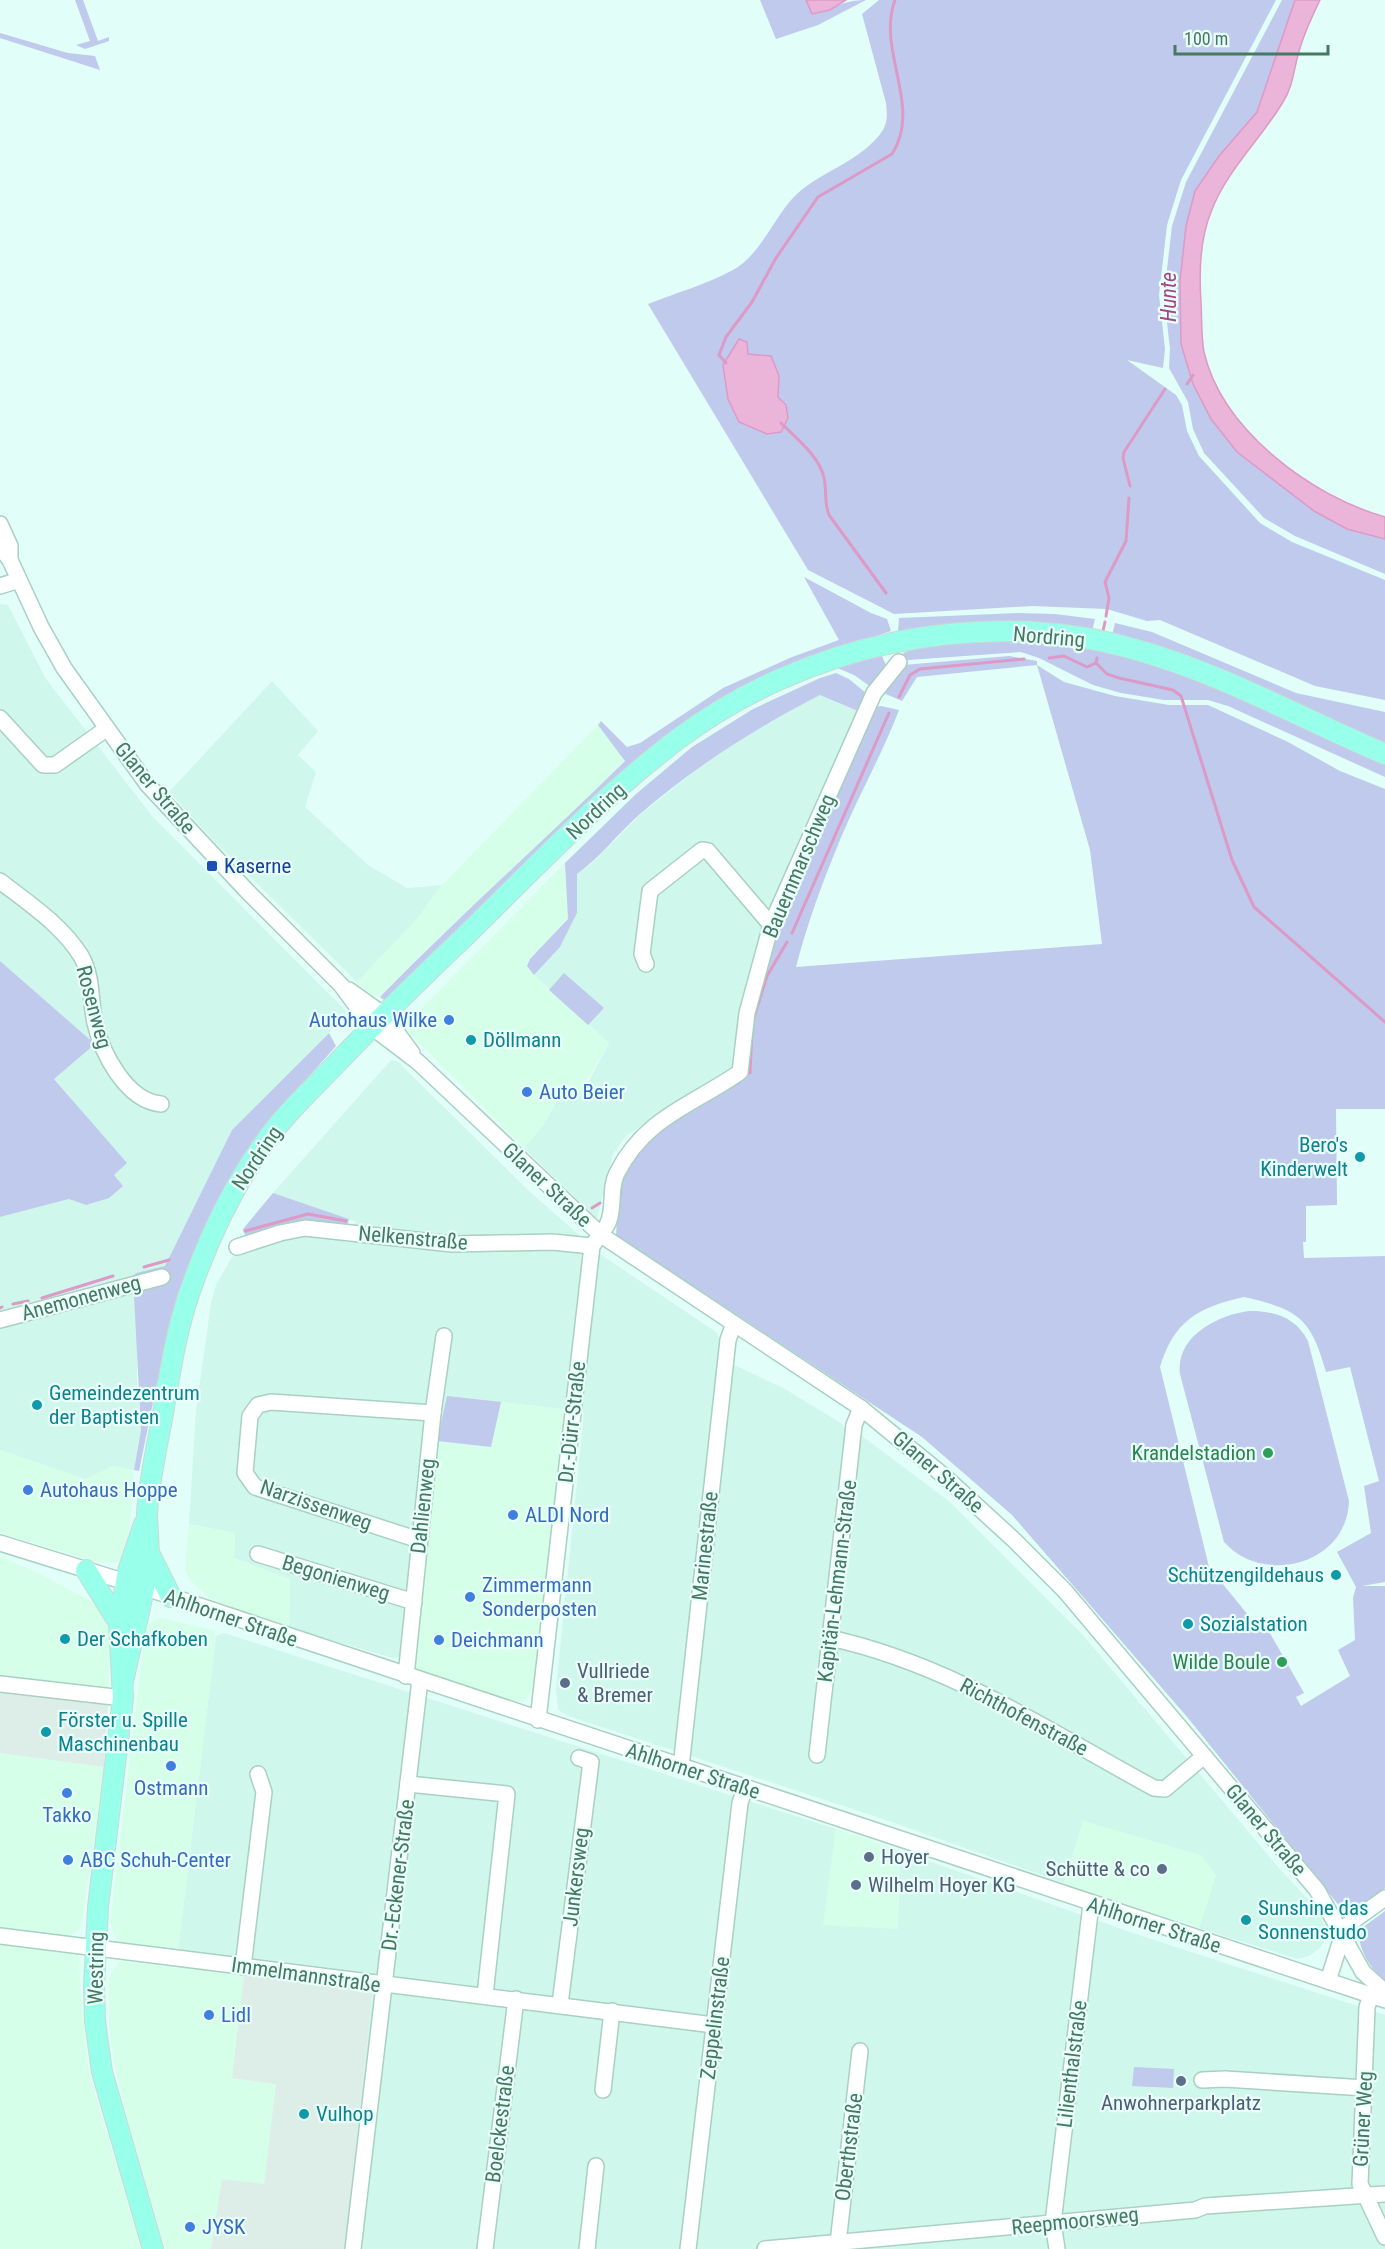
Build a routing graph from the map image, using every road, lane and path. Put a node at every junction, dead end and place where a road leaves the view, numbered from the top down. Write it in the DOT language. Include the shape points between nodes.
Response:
graph roads {
  1 [pos="0,524"];
  2 [pos="0,547"];
  3 [pos="5,563"];
  4 [pos="19,580"];
  5 [pos="0,586"];
  6 [pos="899,662"];
  7 [pos="0,718"];
  8 [pos="106,729"];
  9 [pos="1385,754"];
  10 [pos="0,881"];
  11 [pos="771,925"];
  12 [pos="646,964"];
  13 [pos="378,1021"];
  14 [pos="161,1104"];
  15 [pos="596,1240"];
  16 [pos="237,1247"];
  17 [pos="162,1277"];
  18 [pos="0,1320"];
  19 [pos="733,1326"];
  20 [pos="444,1336"];
  21 [pos="861,1408"];
  22 [pos="433,1413"];
  23 [pos="147,1513"];
  24 [pos="419,1540"];
  25 [pos="0,1543"];
  26 [pos="149,1553"];
  27 [pos="258,1554"];
  28 [pos="86,1570"];
  29 [pos="134,1585"];
  30 [pos="171,1597"];
  31 [pos="414,1602"];
  32 [pos="119,1623"];
  33 [pos="830,1638"];
  34 [pos="413,1678"];
  35 [pos="0,1684"];
  36 [pos="123,1690"];
  37 [pos="538,1720"];
  38 [pos="817,1755"];
  39 [pos="1204,1756"];
  40 [pos="579,1758"];
  41 [pos="681,1767"];
  42 [pos="258,1774"];
  43 [pos="408,1784"];
  44 [pos="745,1788"];
  45 [pos="1385,1898"];
  46 [pos="1091,1904"];
  47 [pos="1341,1934"];
  48 [pos="0,1936"];
  49 [pos="96,1947"];
  50 [pos="243,1967"];
  51 [pos="1328,1982"];
  52 [pos="385,1986"];
  53 [pos="485,1995"];
  54 [pos="1380,1996"];
  55 [pos="516,1999"];
  56 [pos="560,2004"];
  57 [pos="612,2011"];
  58 [pos="714,2025"];
  59 [pos="860,2051"];
  60 [pos="1202,2080"];
  61 [pos="1365,2088"];
  62 [pos="603,2090"];
  63 [pos="596,2166"];
  64 [pos="1385,2194"];
  65 [pos="1366,2196"];
  66 [pos="1053,2223"];
  67 [pos="1385,2237"];
  68 [pos="838,2243"];
  69 [pos="808,2247"];
  70 [pos="153,2249"];
  71 [pos="353,2249"];
  72 [pos="485,2249"];
  73 [pos="587,2249"];
  74 [pos="688,2249"];
  75 [pos="765,2249"];
  76 [pos="1057,2249"];
  1 -- 3 [label="street, Glaner Straße" via="10,546"];
  2 -- 3 [label="street, Glaner Straße"];
  3 -- 4 [label="street, Glaner Straße"];
  4 -- 5 [label="street"];
  4 -- 8 [label="street, Glaner Straße" via="59,660"];
  6 -- 11 [label="street, Bauernmarschweg" via="874,693"];
  7 -- 8 [label="street" via="44,765 55,765"];
  8 -- 13 [label="street, Glaner Straße" via="160,801"];
  9 -- 13 [label="main road, Nordring" via="1231,683 1125,646 1025,633 974,633 916,638 875,647 777,680 678,739 599,808"];
  10 -- 14 [label="street, Rosenweg" via="41,913 74,946 88,971 95,1023 104,1052 129,1088 149,1103"];
  11 -- 12 [label="street" via="708,851 702,850 650,891 642,954"];
  11 -- 15 [label="street, Bauernmarschweg" via="747,1013 740,1072 652,1126 615,1175 609,1221"];
  13 -- 15 [label="street, Glaner Straße"];
  13 -- 23 [label="main road, Nordring" via="292,1108 263,1144 213,1232 192,1283 175,1345"];
  15 -- 16 [label="street, Nelkenstraße" via="452,1244 305,1228"];
  15 -- 19 [label="street, Glaner Straße"];
  15 -- 37 [label="street, Dr.-Dürr-Straße"];
  17 -- 18 [label="street, Anemonenweg"];
  19 -- 21 [label="street, Glaner Straße"];
  19 -- 41 [label="street, Marinestraße" via="728,1340"];
  20 -- 22 [label="street, Dahlienweg"];
  21 -- 33 [label="street, Kapitän-Lehmann-Straße" via="854,1425"];
  21 -- 39 [label="street, Glaner Straße" via="945,1476 1057,1583"];
  22 -- 24 [label="street, Dahlienweg"];
  22 -- 24 [label="street, Narzissenweg" via="272,1402 258,1405 250,1416 245,1473 255,1487"];
  23 -- 26 [label="main road, Nordring"];
  23 -- 29 [label="main road, Nordring"];
  24 -- 31 [label="street, Dahlienweg"];
  25 -- 28 [label="street, Ahlhorner Straße"];
  26 -- 29 [label="main road, Nordring"];
  26 -- 30 [label="main road"];
  27 -- 31 [label="street, Begonienweg"];
  28 -- 29 [label="street, Ahlhorner Straße"];
  28 -- 32 [label="main road"];
  29 -- 30 [label="street, Ahlhorner Straße"];
  29 -- 32 [label="main road, Westring"];
  29 -- 36 [label="main road, Westring"];
  30 -- 34 [label="street, Ahlhorner Straße"];
  31 -- 34 [label="street, Dahlienweg"];
  32 -- 36 [label="main road, Westring"];
  33 -- 38 [label="street, Kapitän-Lehmann-Straße"];
  33 -- 39 [label="street, Richthofenstraße" via="868,1646 979,1689 1154,1788 1165,1789"];
  34 -- 37 [label="street, Ahlhorner Straße"];
  34 -- 43 [label="street, Dr.-Eckener-Straße"];
  35 -- 36 [label="street"];
  36 -- 49 [label="main road, Westring"];
  37 -- 41 [label="street, Ahlhorner Straße"];
  39 -- 47 [label="street, Glaner Straße" via="1317,1890"];
  40 -- 56 [label="street, Junkersweg" via="591,1762"];
  41 -- 44 [label="street, Ahlhorner Straße"];
  42 -- 50 [label="street" via="264,1792"];
  43 -- 52 [label="street, Dr.-Eckener-Straße"];
  43 -- 53 [label="street" via="507,1794"];
  44 -- 46 [label="street, Ahlhorner Straße"];
  44 -- 58 [label="street, Zeppelinstraße"];
  45 -- 47 [label="street"];
  46 -- 51 [label="street, Ahlhorner Straße"];
  46 -- 66 [label="street, Lilienthalstraße"];
  47 -- 51 [label="street"];
  47 -- 54 [label="street, Glaner Straße"];
  48 -- 49 [label="street, Immelmannstraße"];
  49 -- 50 [label="street, Immelmannstraße"];
  49 -- 70 [label="main road, Westring" via="95,2021 102,2072"];
  50 -- 52 [label="street, Immelmannstraße"];
  51 -- 54 [label="street, Ahlhorner Straße"];
  52 -- 53 [label="street, Immelmannstraße"];
  52 -- 71 [label="street, Dr.-Eckener-Straße"];
  53 -- 55 [label="street, Immelmannstraße"];
  54 -- 61 [label="street, Grüner Weg" via="1367,2007"];
  55 -- 56 [label="street, Immelmannstraße"];
  55 -- 72 [label="street, Boelckestraße"];
  56 -- 57 [label="street, Immelmannstraße"];
  57 -- 58 [label="street, Immelmannstraße"];
  57 -- 62 [label="street"];
  58 -- 74 [label="street, Zeppelinstraße"];
  59 -- 68 [label="street, Oberthstraße"];
  60 -- 61 [label="street"];
  61 -- 65 [label="street, Grüner Weg" via="1360,2184"];
  63 -- 73 [label="street"];
  64 -- 65 [label="street, Reepmoorsweg"];
  65 -- 66 [label="street, Reepmoorsweg" via="1214,2205"];
  65 -- 67 [label="street, Grüner Weg"];
  66 -- 68 [label="street, Reepmoorsweg"];
  66 -- 76 [label="street, Lilienthalstraße"];
  68 -- 69 [label="street, Reepmoorsweg"];
  69 -- 75 [label="street, Reepmoorsweg"];
}
